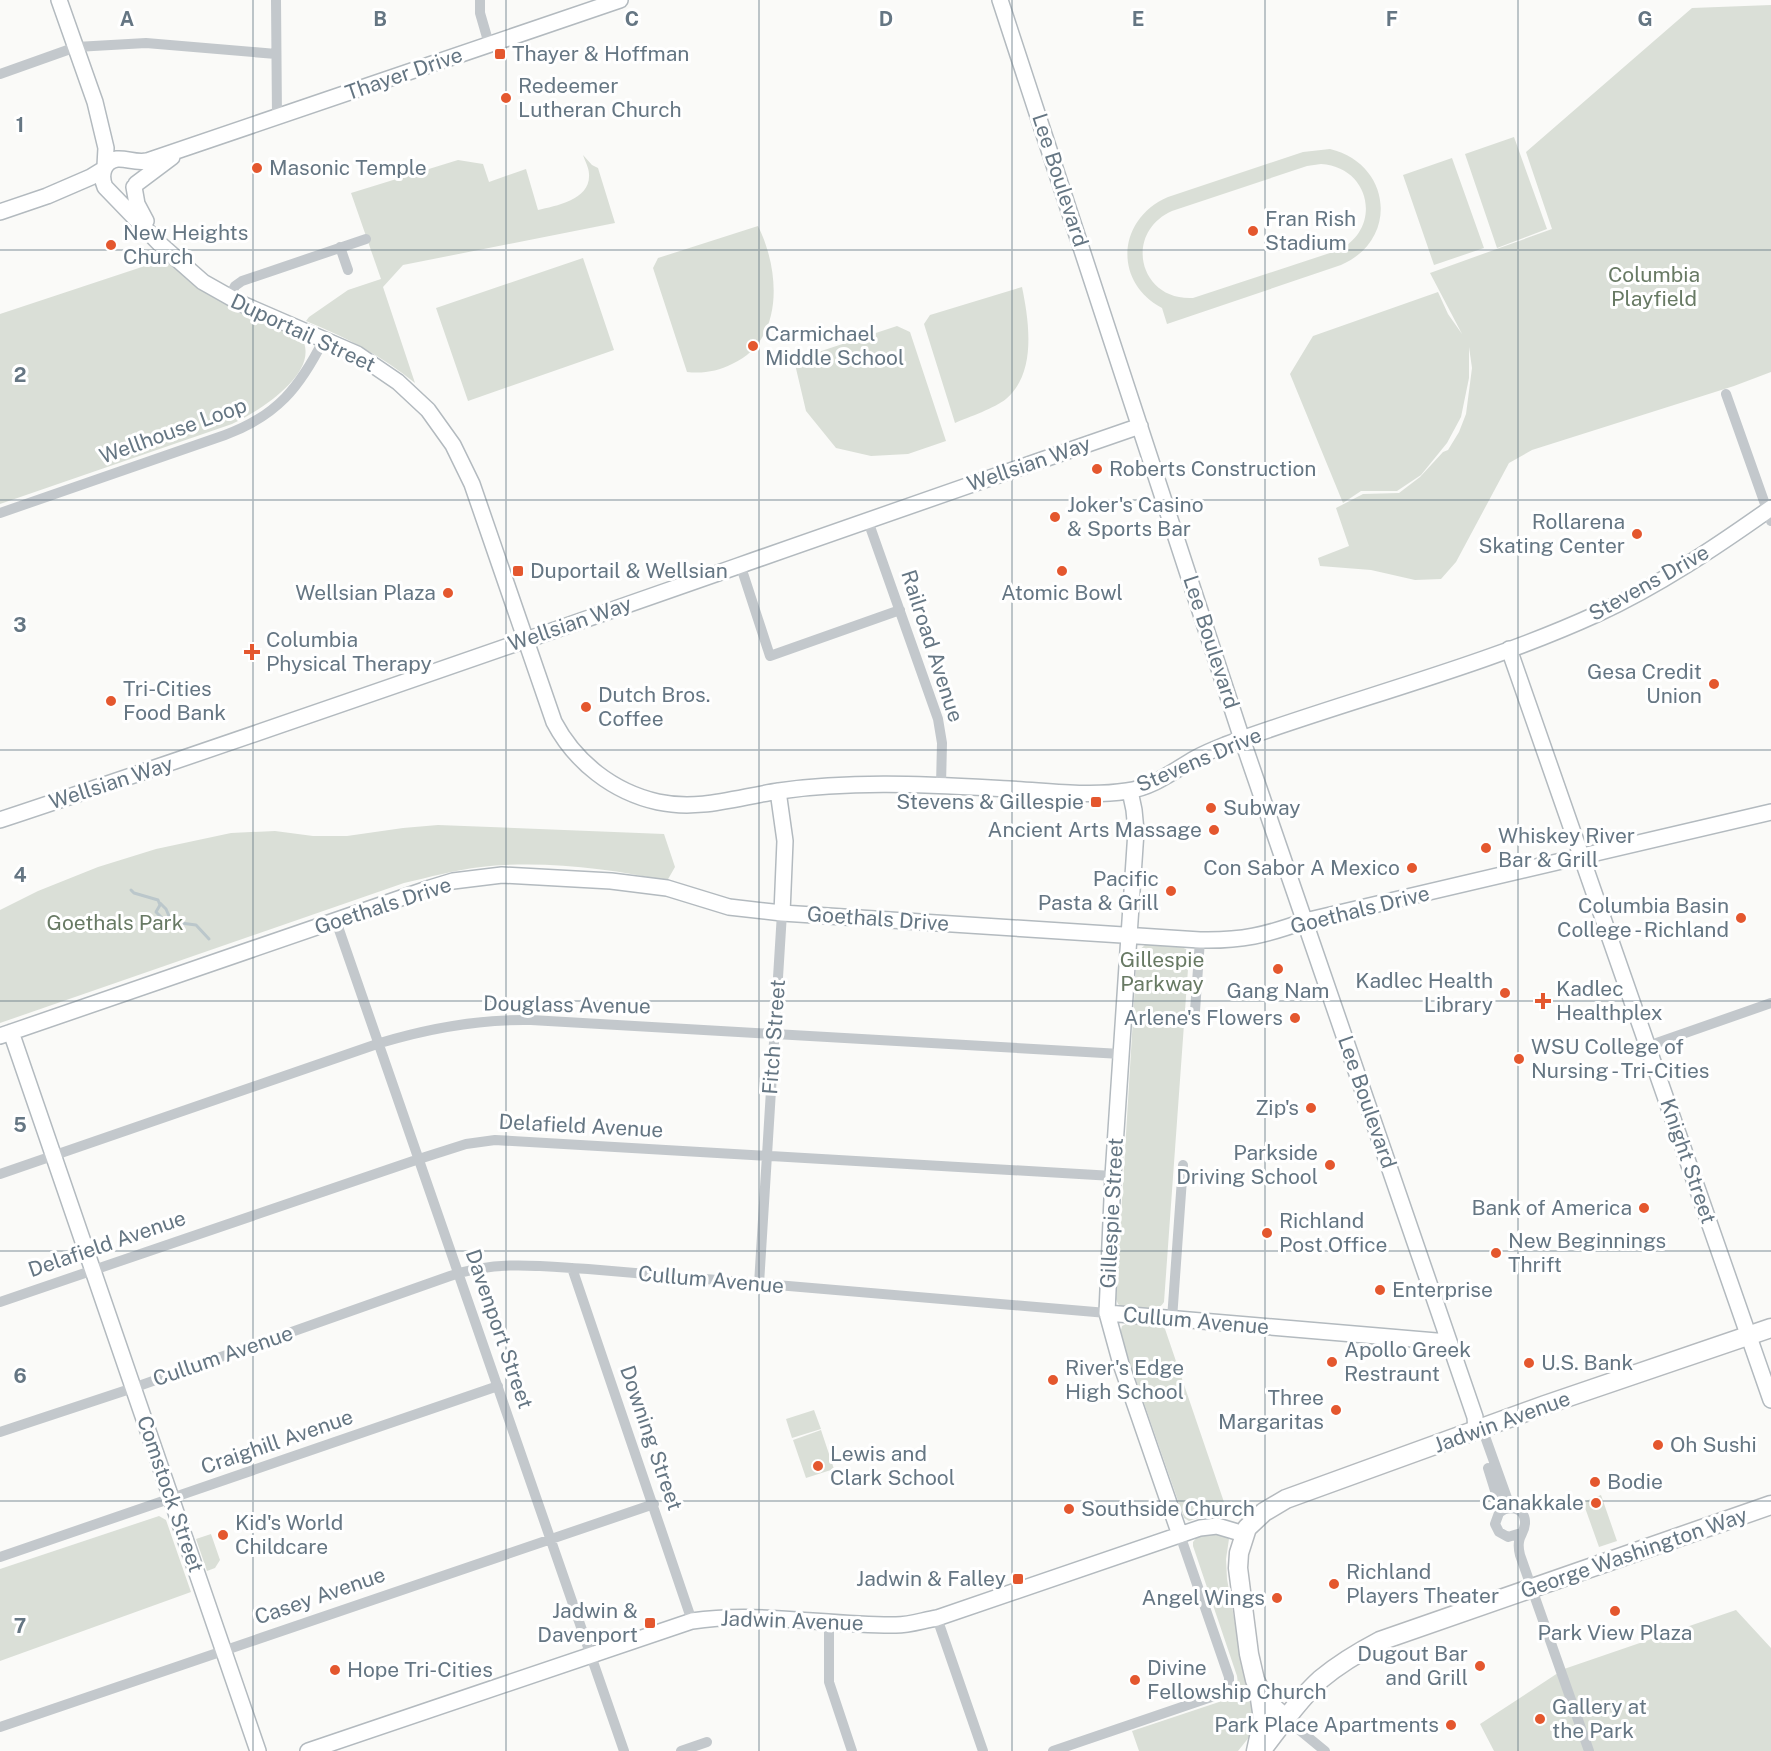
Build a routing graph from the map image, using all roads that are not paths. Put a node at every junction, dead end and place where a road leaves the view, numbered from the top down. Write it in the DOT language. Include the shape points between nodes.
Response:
graph roads {
  1 [pos="59,0"];
  2 [pos="276,0"];
  3 [pos="480,0"];
  4 [pos="620,0"];
  5 [pos="1000,0"];
  6 [pos="595,4"];
  7 [pos="489,44"];
  8 [pos="76,47"];
  9 [pos="276,54"];
  10 [pos="0,74"];
  11 [pos="95,102"];
  12 [pos="277,117"];
  13 [pos="189,147"];
  14 [pos="127,160"];
  15 [pos="104,168"];
  16 [pos="135,186"];
  17 [pos="110,192"];
  18 [pos="47,196"];
  19 [pos="0,212"];
  20 [pos="366,239"];
  21 [pos="340,247"];
  22 [pos="176,259"];
  23 [pos="348,270"];
  24 [pos="229,298"];
  25 [pos="324,339"];
  26 [pos="1726,394"];
  27 [pos="1140,426"];
  28 [pos="0,513"];
  29 [pos="1770,513"];
  30 [pos="868,521"];
  31 [pos="740,564"];
  32 [pos="900,610"];
  33 [pos="524,640"];
  34 [pos="1509,649"];
  35 [pos="1242,739"];
  36 [pos="941,785"];
  37 [pos="778,791"];
  38 [pos="1130,791"];
  39 [pos="1771,812"];
  40 [pos="0,820"];
  41 [pos="1582,857"];
  42 [pos="782,913"];
  43 [pos="336,921"];
  44 [pos="1305,921"];
  45 [pos="1128,935"];
  46 [pos="1200,940"];
  47 [pos="1771,1003"];
  48 [pos="1195,1011"];
  49 [pos="6,1034"];
  50 [pos="774,1034"];
  51 [pos="380,1043"];
  52 [pos="1648,1046"];
  53 [pos="1121,1054"];
  54 [pos="54,1156"];
  55 [pos="766,1156"];
  56 [pos="419,1159"];
  57 [pos="1183,1165"];
  58 [pos="0,1174"];
  59 [pos="1113,1176"];
  60 [pos="572,1268"];
  61 [pos="93,1269"];
  62 [pos="459,1273"];
  63 [pos="759,1284"];
  64 [pos="0,1302"];
  65 [pos="1107,1313"];
  66 [pos="1172,1319"];
  67 [pos="1771,1328"];
  68 [pos="1747,1335"];
  69 [pos="1448,1342"];
  70 [pos="498,1386"];
  71 [pos="133,1388"];
  72 [pos="1771,1400"];
  73 [pos="1478,1425"];
  74 [pos="0,1432"];
  75 [pos="171,1498"];
  76 [pos="654,1504"];
  77 [pos="1771,1505"];
  78 [pos="1514,1508"];
  79 [pos="1499,1513"];
  80 [pos="1521,1533"];
  81 [pos="1244,1534"];
  82 [pos="1180,1535"];
  83 [pos="550,1539"];
  84 [pos="0,1557"];
  85 [pos="1532,1589"];
  86 [pos="937,1618"];
  87 [pos="692,1620"];
  88 [pos="829,1621"];
  89 [pos="223,1650"];
  90 [pos="590,1654"];
  91 [pos="1258,1687"];
  92 [pos="1286,1719"];
  93 [pos="0,1727"];
  94 [pos="706,1742"];
  95 [pos="258,1751"];
  96 [pos="308,1751"];
  97 [pos="624,1751"];
  98 [pos="681,1751"];
  99 [pos="852,1751"];
  100 [pos="983,1751"];
  101 [pos="1053,1751"];
  102 [pos="1256,1751"];
  103 [pos="1261,1751"];
  104 [pos="1325,1751"];
  105 [pos="1589,1751"];
  1 -- 8 [label="street"];
  2 -- 9 [label="street"];
  3 -- 7 [label="street"];
  4 -- 6 [label="street, Thayer Drive"];
  5 -- 27 [label="street, Lee Boulevard"];
  6 -- 7 [label="street, Thayer Drive"];
  7 -- 12 [label="street, Thayer Drive"];
  8 -- 9 [label="street" via="146,43"];
  8 -- 10 [label="street"];
  8 -- 11 [label="street"];
  9 -- 12 [label="street"];
  11 -- 14 [label="street" via="113,141"];
  11 -- 15 [label="street" via="106,148"];
  12 -- 13 [label="street, Thayer Drive"];
  13 -- 14 [label="street, Thayer Drive" via="142,162"];
  13 -- 16 [label="street, Thayer Drive"];
  14 -- 15 [label="street" via="117,159"];
  14 -- 16 [label="street" via="136,170"];
  15 -- 17 [label="street" via="102,181"];
  15 -- 18 [label="street"];
  16 -- 17 [label="street" via="126,194"];
  16 -- 22 [label="street, Duportail Street" via="137,204 148,224"];
  17 -- 18 [label="street" via="92,188"];
  17 -- 22 [label="street, Duportail Street"];
  18 -- 19 [label="street"];
  20 -- 21 [label="street"];
  21 -- 23 [label="street"];
  21 -- 24 [label="street" via="242,280"];
  22 -- 24 [label="street, Duportail Street"];
  24 -- 25 [label="street, Duportail Street"];
  25 -- 28 [label="street, Wellhouse Loop" via="294,390 254,423"];
  25 -- 33 [label="street, Duportail Street" via="388,374 420,402 445,432 472,484"];
  26 -- 29 [label="street"];
  27 -- 30 [label="street, Wellsian Way"];
  27 -- 35 [label="street, Lee Boulevard"];
  29 -- 34 [label="street, Stevens Drive" via="1631,597"];
  30 -- 31 [label="street, Wellsian Way"];
  30 -- 32 [label="street, Railroad Avenue"];
  31 -- 32 [label="street" via="770,656"];
  31 -- 33 [label="street, Wellsian Way"];
  32 -- 36 [label="street, Railroad Avenue" via="938,719"];
  33 -- 37 [label="street, Stevens Drive" via="559,732 585,763 610,783 646,799 691,806"];
  33 -- 40 [label="street, Wellsian Way"];
  34 -- 35 [label="street, Stevens Drive"];
  34 -- 41 [label="street, Knight Street"];
  35 -- 38 [label="street, Stevens Drive"];
  35 -- 44 [label="street, Lee Boulevard"];
  36 -- 37 [label="street, Stevens Drive" via="862,783"];
  36 -- 38 [label="street, Stevens Drive" via="1095,793"];
  37 -- 42 [label="street, Fitch Street" via="785,841"];
  38 -- 45 [label="street, Gillespie Street" via="1136,831"];
  39 -- 41 [label="street, Goethals Drive"];
  41 -- 44 [label="street, Goethals Drive"];
  41 -- 52 [label="street, Knight Street"];
  42 -- 43 [label="street, Goethals Drive" via="729,907 653,885 502,875 453,882"];
  42 -- 45 [label="street, Goethals Drive"];
  42 -- 50 [label="street, Fitch Street"];
  43 -- 49 [label="street, Goethals Drive"];
  43 -- 51 [label="street, Davenport Street"];
  44 -- 46 [label="street, Goethals Drive" via="1249,939"];
  44 -- 69 [label="street, Lee Boulevard"];
  45 -- 46 [label="street, Goethals Drive"];
  45 -- 53 [label="street, Gillespie Street"];
  46 -- 48 [label="street"];
  47 -- 52 [label="street"];
  49 -- 54 [label="street, Comstock Street"];
  50 -- 51 [label="street, Douglass Avenue" via="508,1020 434,1029"];
  50 -- 53 [label="street, Douglass Avenue"];
  50 -- 55 [label="street, Fitch Street"];
  51 -- 54 [label="street, Douglass Avenue"];
  51 -- 56 [label="street, Davenport Street"];
  52 -- 68 [label="street, Knight Street"];
  53 -- 59 [label="street, Gillespie Street"];
  54 -- 58 [label="street, Douglass Avenue"];
  54 -- 61 [label="street, Comstock Street"];
  55 -- 56 [label="street, Delafield Avenue" via="495,1140 466,1144"];
  55 -- 59 [label="street, Delafield Avenue"];
  55 -- 63 [label="street, Fitch Street"];
  56 -- 61 [label="street, Delafield Avenue"];
  56 -- 62 [label="street, Davenport Street"];
  57 -- 66 [label="street"];
  59 -- 65 [label="street, Gillespie Street"];
  60 -- 62 [label="street, Cullum Avenue" via="498,1265"];
  60 -- 63 [label="street, Cullum Avenue"];
  60 -- 76 [label="street, Downing Street"];
  61 -- 64 [label="street, Delafield Avenue"];
  61 -- 71 [label="street, Comstock Street"];
  62 -- 70 [label="street, Davenport Street"];
  62 -- 71 [label="street, Cullum Avenue"];
  63 -- 65 [label="street, Cullum Avenue"];
  65 -- 66 [label="street, Cullum Avenue"];
  65 -- 82 [label="street, Gillespie Street"];
  66 -- 69 [label="street, Cullum Avenue"];
  67 -- 68 [label="main road, Jadwin Avenue"];
  68 -- 72 [label="street, Knight Street"];
  68 -- 73 [label="main road, Jadwin Avenue"];
  69 -- 73 [label="street, Lee Boulevard"];
  70 -- 75 [label="street, Craighill Avenue"];
  70 -- 83 [label="street, Davenport Street"];
  71 -- 74 [label="street, Cullum Avenue"];
  71 -- 75 [label="street, Comstock Street"];
  73 -- 78 [label="street, Lee Boulevard"];
  73 -- 79 [label="street, Lee Boulevard"];
  73 -- 81 [label="main road, Jadwin Avenue" via="1281,1501 1254,1520"];
  75 -- 84 [label="street, Craighill Avenue"];
  75 -- 89 [label="street, Comstock Street"];
  76 -- 83 [label="street, Casey Avenue"];
  76 -- 87 [label="street, Downing Street"];
  77 -- 85 [label="main road, George Washington Way"];
  78 -- 79 [label="street"];
  78 -- 80 [label="street, Lee Boulevard" via="1524,1518"];
  79 -- 80 [label="street, Lee Boulevard" via="1495,1524 1499,1532 1508,1537"];
  80 -- 85 [label="street, Lee Boulevard" via="1519,1550"];
  81 -- 82 [label="street, Jadwin Avenue" via="1213,1526"];
  81 -- 91 [label="main road" via="1238,1579 1250,1661"];
  82 -- 86 [label="street, Jadwin Avenue"];
  82 -- 101 [label="street, Gillespie Street" via="1229,1677 1229,1687 1223,1693"];
  83 -- 89 [label="street, Casey Avenue"];
  83 -- 90 [label="street, Davenport Street"];
  85 -- 92 [label="main road, George Washington Way" via="1380,1641 1326,1675"];
  85 -- 105 [label="street, Lee Boulevard"];
  86 -- 88 [label="street, Jadwin Avenue" via="898,1625"];
  86 -- 100 [label="street"];
  87 -- 88 [label="street, Jadwin Avenue" via="753,1617"];
  87 -- 90 [label="street, Jadwin Avenue"];
  88 -- 99 [label="street" via="829,1682"];
  89 -- 93 [label="street, Casey Avenue"];
  89 -- 95 [label="street, Comstock Street"];
  90 -- 96 [label="street, Jadwin Avenue"];
  90 -- 97 [label="street, Davenport Street"];
  91 -- 92 [label="main road" via="1265,1700"];
  91 -- 102 [label="main road" via="1263,1719"];
  92 -- 103 [label="main road, George Washington Way"];
  92 -- 104 [label="street"];
  94 -- 98 [label="street"];
}
